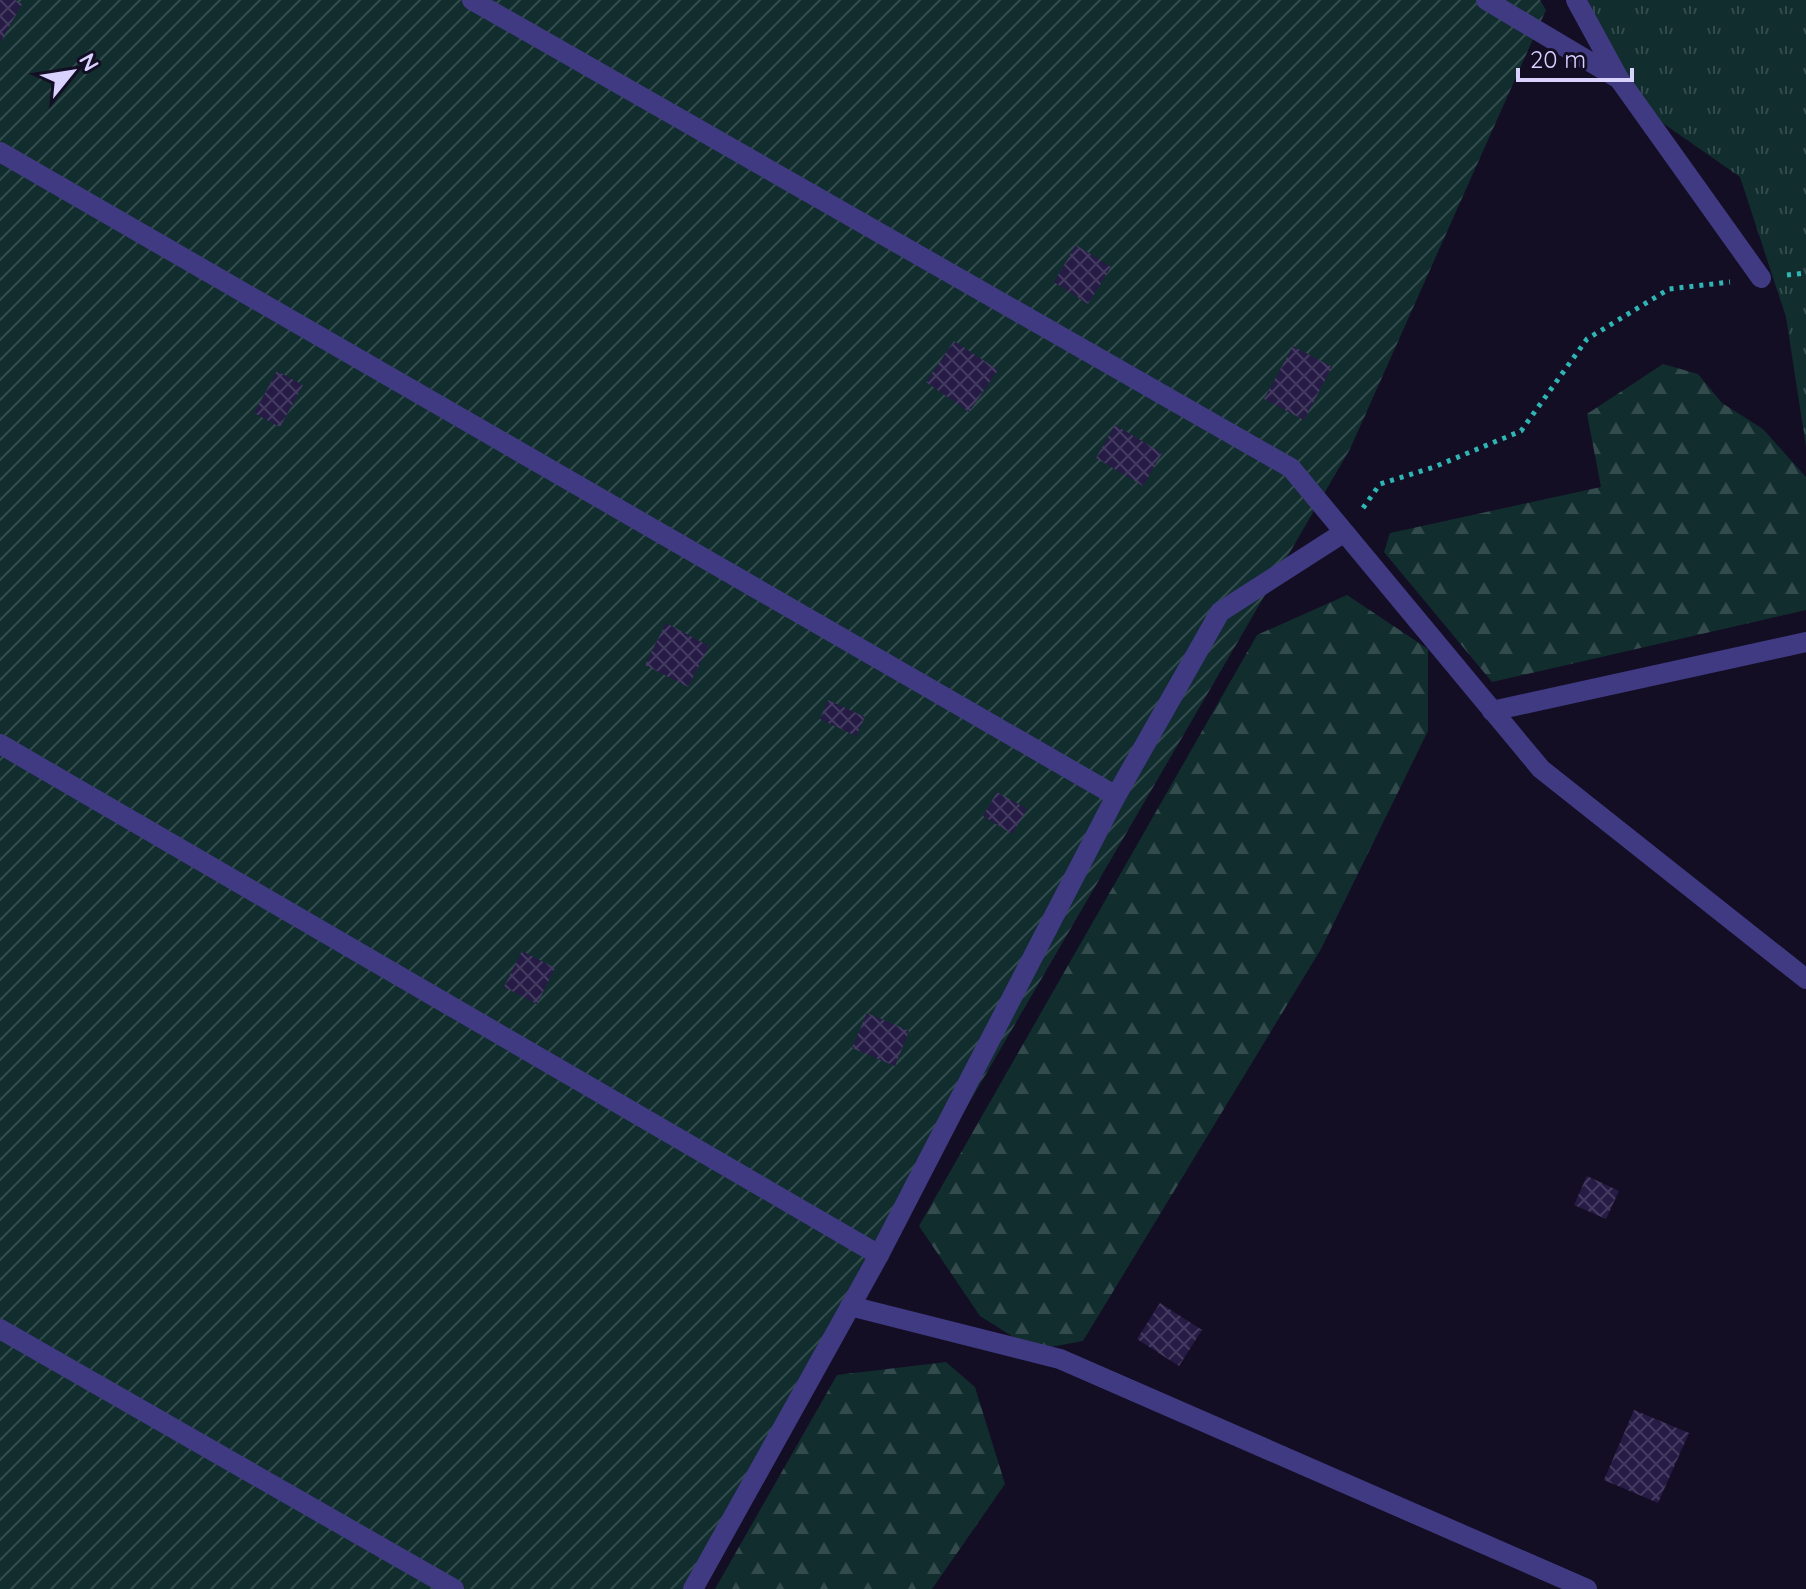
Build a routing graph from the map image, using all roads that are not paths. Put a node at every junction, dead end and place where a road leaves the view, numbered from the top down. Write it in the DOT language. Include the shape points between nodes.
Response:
graph roads {
  1 [pos="472,0"];
  2 [pos="1486,0"];
  3 [pos="1576,0"];
  4 [pos="1619,79"];
  5 [pos="0,152"];
  6 [pos="1761,278"];
  7 [pos="1343,533"];
  8 [pos="1806,642"];
  9 [pos="1492,711"];
  10 [pos="0,744"];
  11 [pos="1116,796"];
  12 [pos="1806,979"];
  13 [pos="879,1255"];
  14 [pos="850,1306"];
  15 [pos="0,1329"];
  16 [pos="454,1589"];
  17 [pos="693,1589"];
  18 [pos="1587,1589"];
  1 -- 7 [label="street" via="1291,468"];
  2 -- 4 [label="street"];
  3 -- 4 [label="street"];
  4 -- 6 [label="street"];
  5 -- 11 [label="street"];
  7 -- 9 [label="street"];
  7 -- 11 [label="street" via="1220,612"];
  8 -- 9 [label="street"];
  9 -- 12 [label="street" via="1541,769"];
  10 -- 13 [label="street"];
  11 -- 13 [label="street"];
  13 -- 14 [label="street"];
  14 -- 17 [label="street"];
  14 -- 18 [label="street" via="1060,1359"];
  15 -- 16 [label="street"];
}
